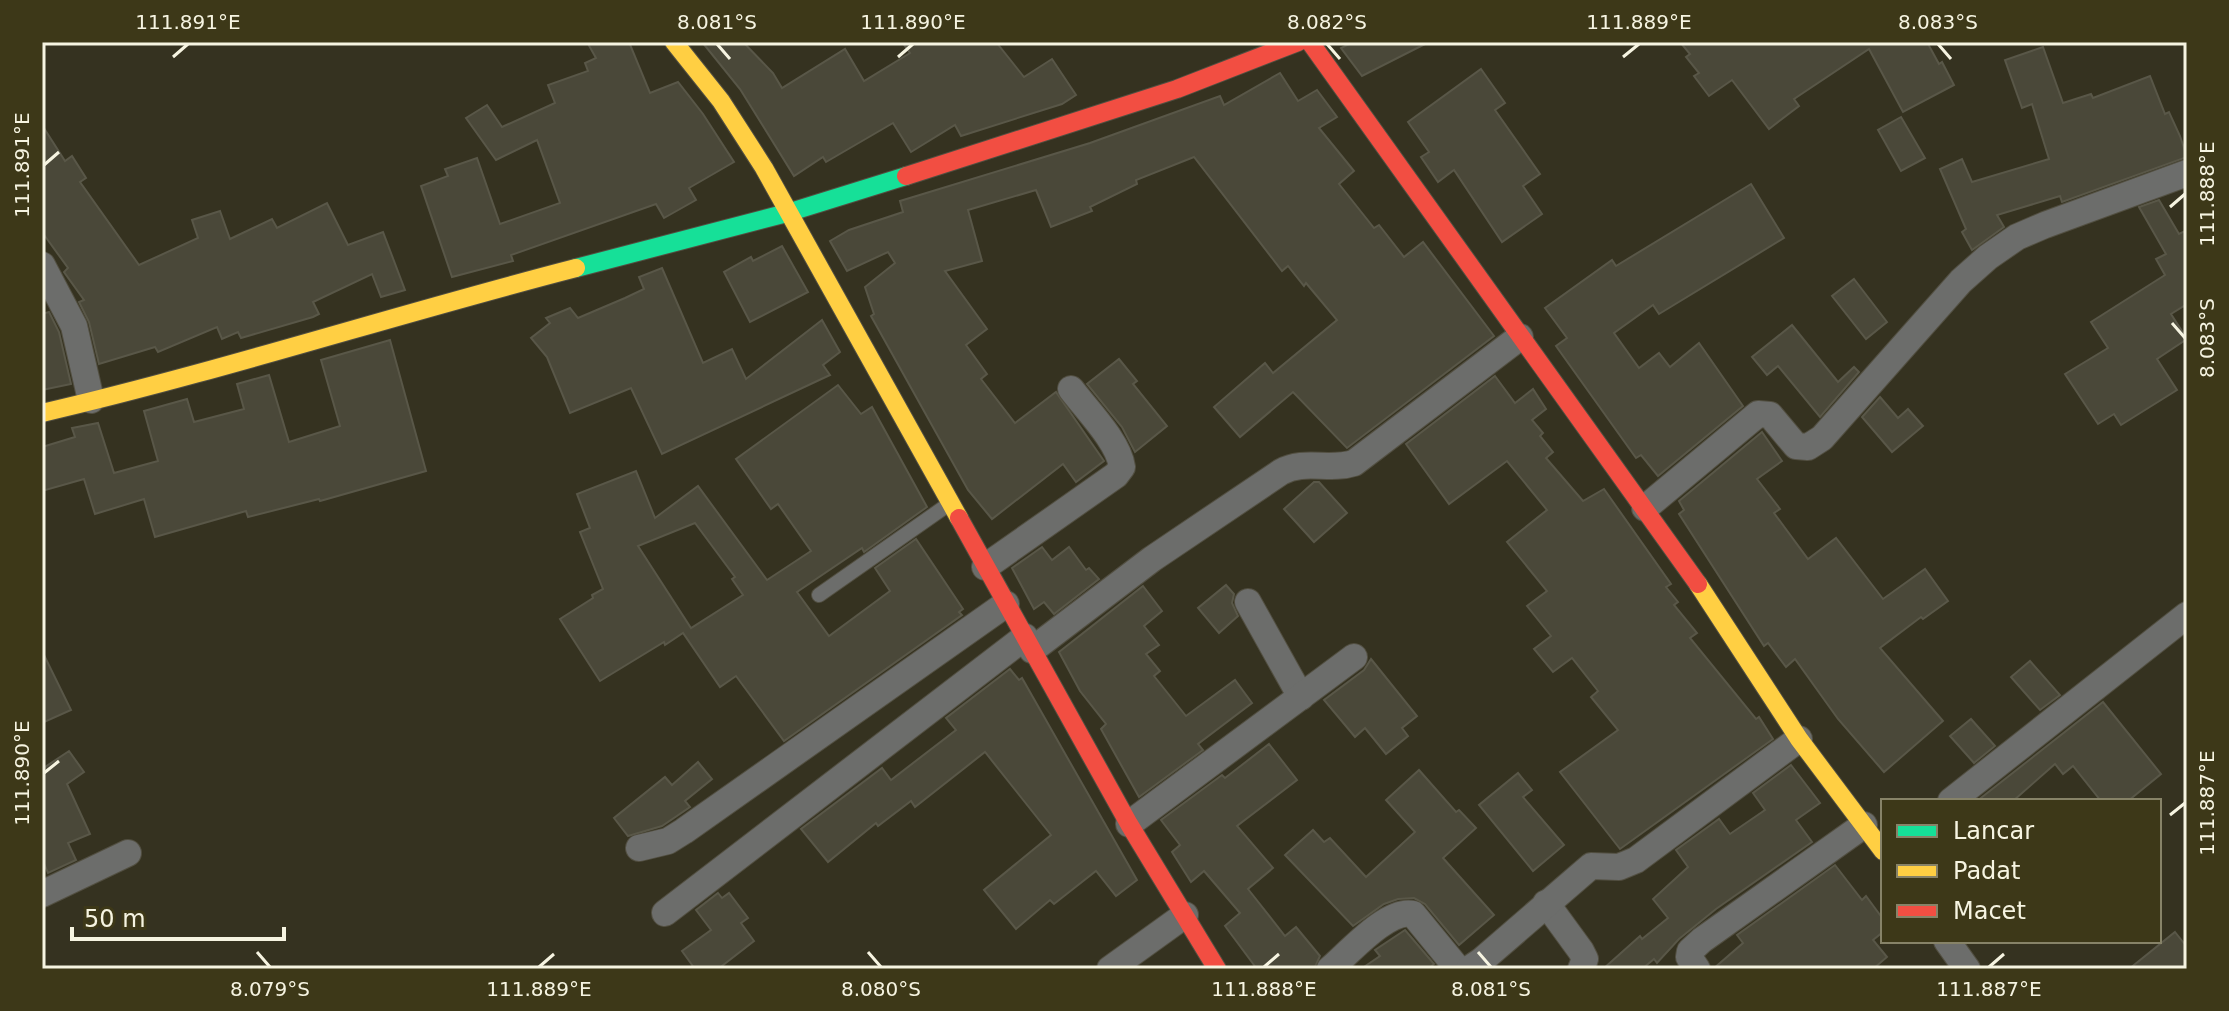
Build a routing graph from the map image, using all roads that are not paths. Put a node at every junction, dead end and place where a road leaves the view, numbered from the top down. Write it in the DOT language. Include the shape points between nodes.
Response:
graph roads {
  1 [pos="674,42"];
  2 [pos="1298,42"];
  3 [pos="1310,42"];
  4 [pos="1262,48"];
  5 [pos="2187,173"];
  6 [pos="787,213"];
  7 [pos="42,265"];
  8 [pos="1520,337"];
  9 [pos="1071,389"];
  10 [pos="91,400"];
  11 [pos="42,413"];
  12 [pos="950,503"];
  13 [pos="1645,508"];
  14 [pos="985,567"];
  15 [pos="819,595"];
  16 [pos="1248,602"];
  17 [pos="1006,604"];
  18 [pos="2187,615"];
  19 [pos="1028,643"];
  20 [pos="1354,657"];
  21 [pos="1301,697"];
  22 [pos="1799,739"];
  23 [pos="1954,799"];
  24 [pos="1129,824"];
  25 [pos="1864,825"];
  26 [pos="639,848"];
  27 [pos="1881,848"];
  28 [pos="128,853"];
  29 [pos="42,894"];
  30 [pos="1546,903"];
  31 [pos="665,913"];
  32 [pos="1185,915"];
  33 [pos="1948,943"];
  34 [pos="1110,969"];
  35 [pos="1217,969"];
  36 [pos="1330,969"];
  37 [pos="1458,969"];
  38 [pos="1469,969"];
  39 [pos="1581,969"];
  40 [pos="1697,969"];
  41 [pos="1967,969"];
  1 -- 6 [label="street" via="721,101"];
  2 -- 4 [label="street"];
  3 -- 8 [label="street"];
  4 -- 6 [label="street" via="1177,89"];
  5 -- 13 [label="street" via="2017,237 1961,281 1822,438 1808,447 1796,446 1770,415 1758,414"];
  6 -- 10 [label="street"];
  6 -- 12 [label="street"];
  7 -- 10 [label="street" via="74,326"];
  8 -- 13 [label="street"];
  8 -- 19 [label="street" via="1354,463 1339,468 1300,465 1281,472"];
  9 -- 14 [label="street" via="1114,446 1122,467"];
  10 -- 11 [label="street"];
  12 -- 14 [label="street"];
  12 -- 15 [label="lane"];
  13 -- 22 [label="street"];
  14 -- 17 [label="street"];
  16 -- 21 [label="street"];
  17 -- 19 [label="street"];
  17 -- 26 [label="street" via="684,831"];
  18 -- 23 [label="street"];
  19 -- 24 [label="street"];
  19 -- 31 [label="street"];
  20 -- 21 [label="street"];
  21 -- 24 [label="street"];
  22 -- 25 [label="street"];
  22 -- 30 [label="street" via="1636,860 1619,867 1591,866"];
  24 -- 32 [label="street"];
  25 -- 27 [label="street"];
  25 -- 40 [label="street" via="1702,940 1690,951"];
  28 -- 29 [label="street"];
  30 -- 38 [label="street"];
  30 -- 39 [label="street" via="1581,951"];
  32 -- 34 [label="street"];
  32 -- 35 [label="street"];
  33 -- 41 [label="street"];
  36 -- 37 [label="street" via="1403,912 1413,914"];
}
